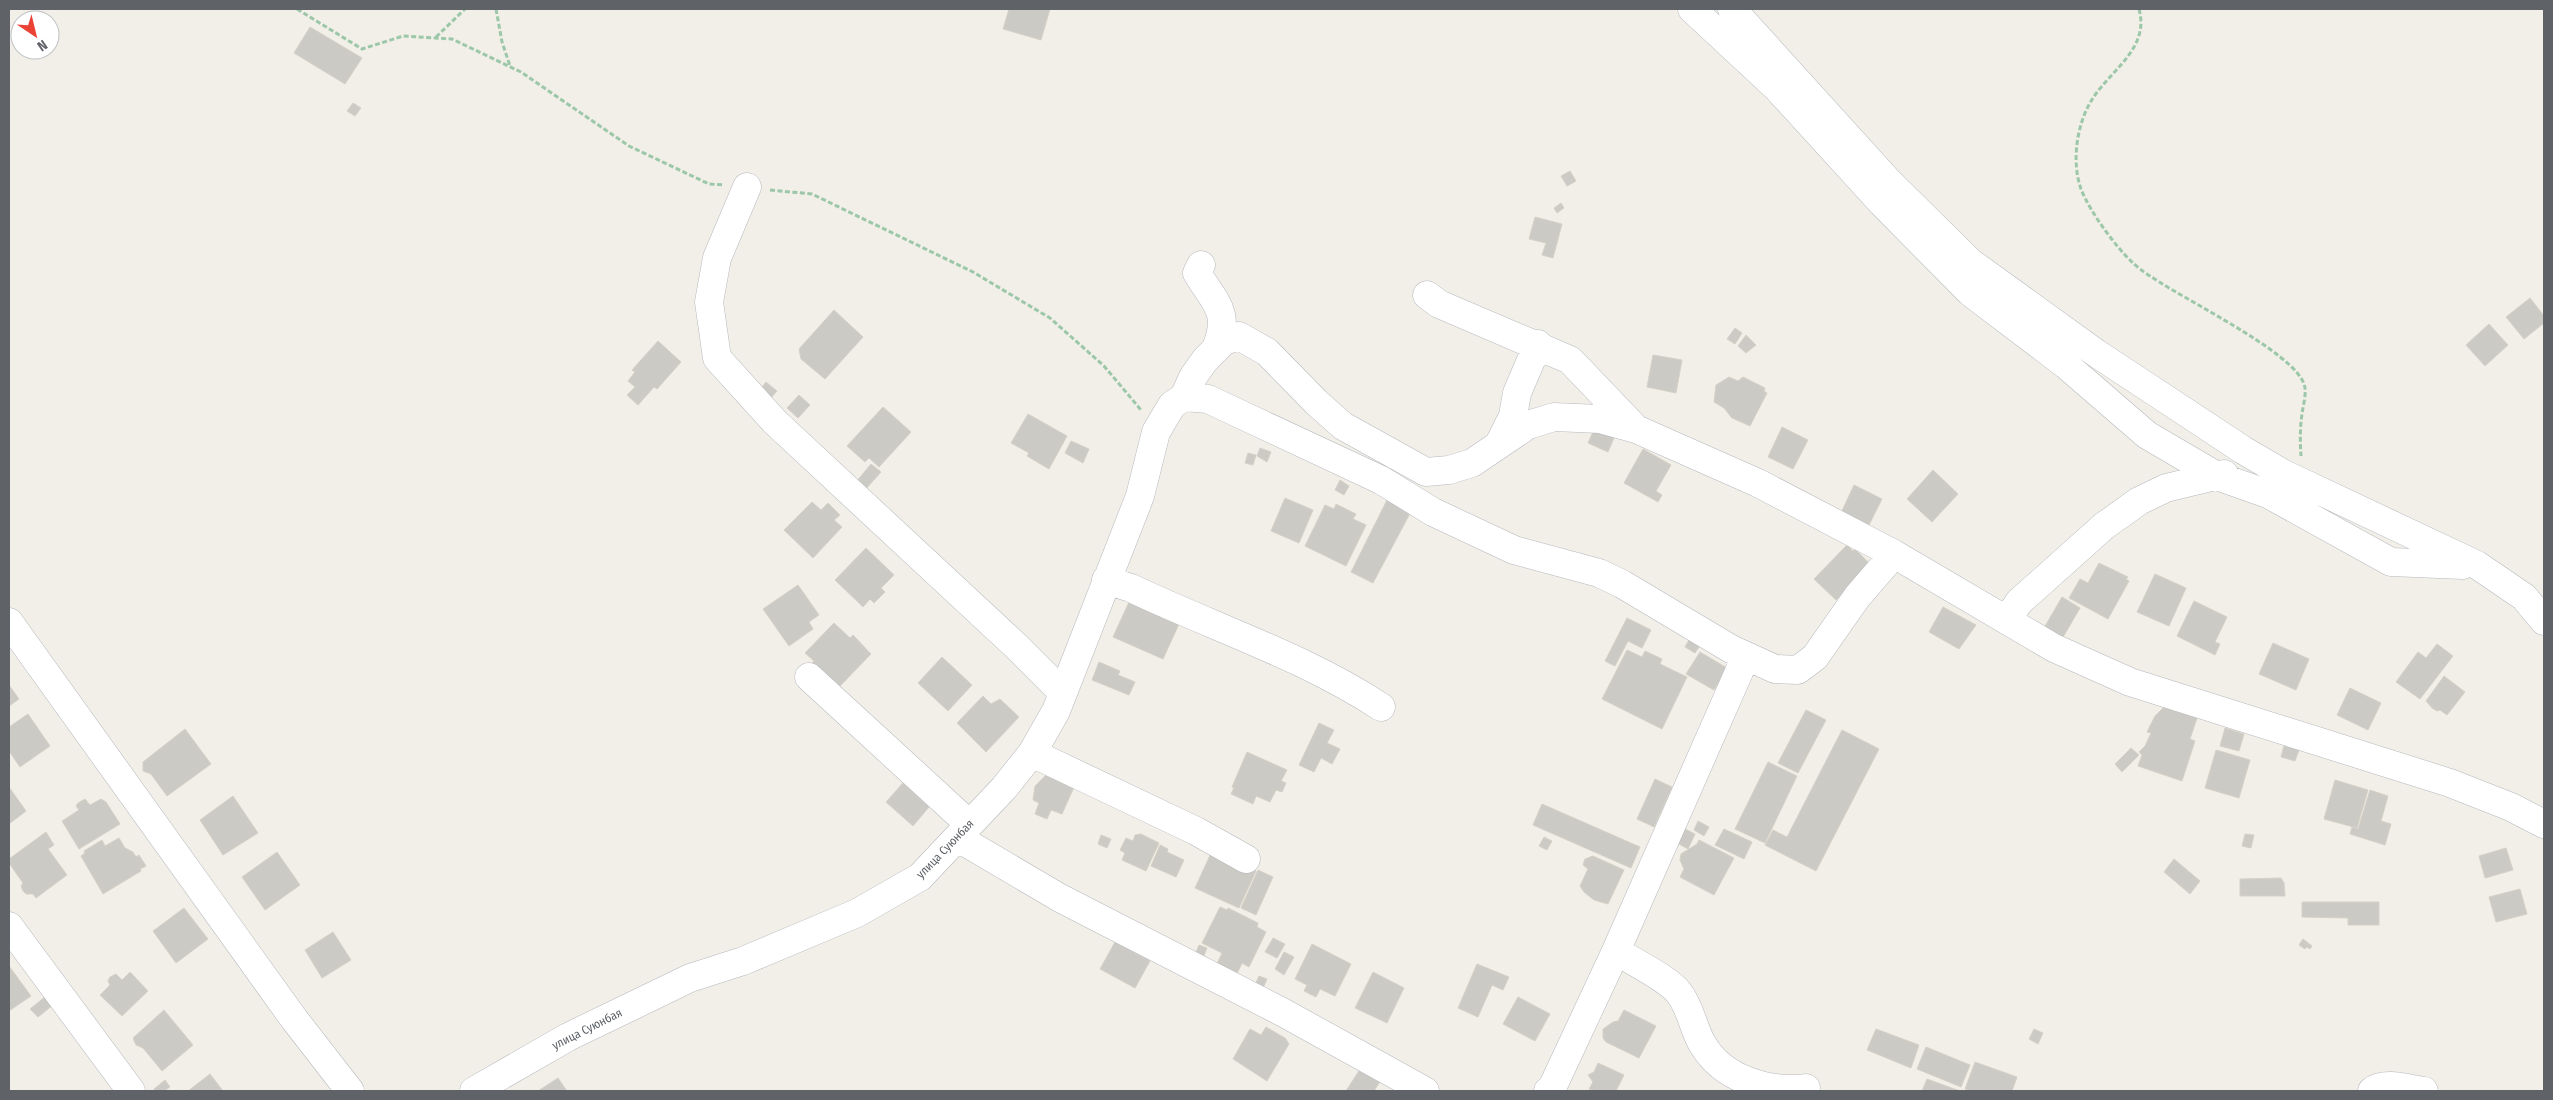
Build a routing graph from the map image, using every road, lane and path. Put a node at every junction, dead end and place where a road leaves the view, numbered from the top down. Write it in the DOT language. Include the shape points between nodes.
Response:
graph roads {
  1 [pos="465,9"];
  2 [pos="496,9"];
  3 [pos="1692,9"];
  4 [pos="1732,9"];
  5 [pos="2139,9"];
  6 [pos="436,38"];
  7 [pos="510,66"];
  8 [pos="747,188"];
  9 [pos="1201,265"];
  10 [pos="1427,296"];
  11 [pos="1538,344"];
  12 [pos="1216,348"];
  13 [pos="1184,397"];
  14 [pos="1636,429"];
  15 [pos="1498,446"];
  16 [pos="2244,450"];
  17 [pos="2217,476"];
  18 [pos="2312,488"];
  19 [pos="2312,518"];
  20 [pos="1894,554"];
  21 [pos="2480,567"];
  22 [pos="1106,580"];
  23 [pos="2007,620"];
  24 [pos="2544,621"];
  25 [pos="9,622"];
  26 [pos="1746,656"];
  27 [pos="810,676"];
  28 [pos="1062,692"];
  29 [pos="1381,706"];
  30 [pos="1032,754"];
  31 [pos="2544,824"];
  32 [pos="964,831"];
  33 [pos="1246,860"];
  34 [pos="9,926"];
  35 [pos="1616,951"];
  36 [pos="1806,1088"];
  37 [pos="131,1091"];
  38 [pos="350,1091"];
  39 [pos="474,1091"];
  40 [pos="1425,1091"];
  41 [pos="1548,1091"];
  42 [pos="2372,1091"];
  43 [pos="2424,1091"];
  1 -- 6 [label="path"];
  2 -- 7 [label="path"];
  3 -- 17 [label="street" via="1777,88 1882,203 1970,292 2066,365 2147,435"];
  4 -- 16 [label="street" via="1887,180 1970,262 2096,353"];
  5 -- 18 [label="path" via="2142,17 2137,44 2093,97 2082,118 2076,158 2081,188 2104,227 2133,264 2234,326 2290,364 2300,376 2305,388 2299,438"];
  8 -- 28 [label="street" via="717,258 709,302 717,358 775,422"];
  9 -- 12 [label="street" via="1197,274 1222,314 1224,326"];
  10 -- 11 [label="street"];
  11 -- 14 [label="street" via="1570,360"];
  11 -- 15 [label="street" via="1517,393 1513,416"];
  12 -- 13 [label="street, улица Суюнбая" via="1193,377"];
  12 -- 15 [label="street" via="1224,341 1239,336 1253,342 1343,426 1426,472 1472,463"];
  13 -- 22 [label="street, улица Суюнбая" via="1172,406 1156,432 1140,496"];
  13 -- 26 [label="street" via="1208,399 1381,480 1433,512 1514,550 1599,573"];
  14 -- 15 [label="street" via="1600,419 1554,417 1528,425"];
  14 -- 20 [label="street" via="1758,483"];
  16 -- 17 [label="street" via="2226,474"];
  16 -- 18 [label="street"];
  17 -- 19 [label="street" via="2268,494"];
  17 -- 23 [label="street" via="2166,488 2139,501 2104,526 2019,602"];
  18 -- 19 [label="street"];
  18 -- 21 [label="street"];
  19 -- 21 [label="street" via="2390,562"];
  20 -- 23 [label="street"];
  20 -- 26 [label="street" via="1857,597 1815,657 1798,670 1775,669"];
  21 -- 24 [label="street" via="2524,597"];
  22 -- 28 [label="street, улица Суюнбая"];
  22 -- 29 [label="street" via="1299,663"];
  23 -- 31 [label="street" via="2054,648 2130,682 2450,783 2511,806"];
  25 -- 38 [label="street" via="294,1019"];
  26 -- 35 [label="street"];
  27 -- 32 [label="street"];
  28 -- 30 [label="street, улица Суюнбая" via="1056,711"];
  30 -- 32 [label="street, улица Суюнбая"];
  30 -- 33 [label="street" via="1196,831"];
  32 -- 39 [label="street, улица Суюнбая" via="920,877 857,913 743,961 690,978 568,1037"];
  32 -- 40 [label="street" via="1060,898 1284,1013"];
  34 -- 37 [label="street"];
  35 -- 36 [label="street" via="1679,993 1702,1045 1729,1073 1786,1090"];
  35 -- 41 [label="street"];
  42 -- 43 [label="street" via="2391,1086"];
}
